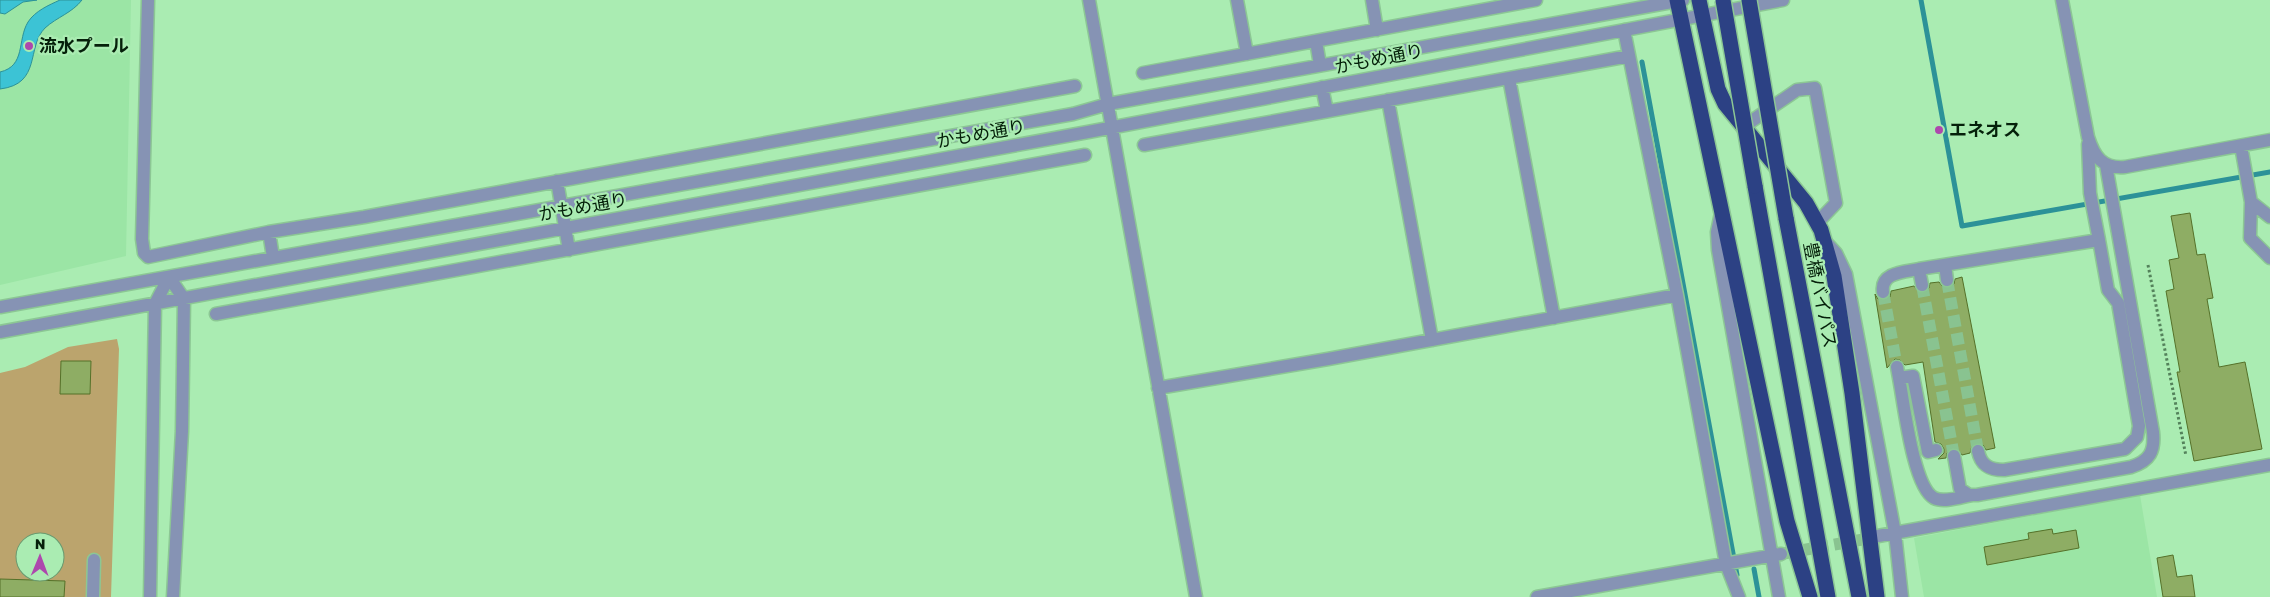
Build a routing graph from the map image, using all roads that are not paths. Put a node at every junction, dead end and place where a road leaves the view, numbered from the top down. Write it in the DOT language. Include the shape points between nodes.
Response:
graph roads {
  1 [pos="148,0"];
  2 [pos="1089,0"];
  3 [pos="1237,0"];
  4 [pos="1372,0"];
  5 [pos="1536,0"];
  6 [pos="1679,0"];
  7 [pos="1699,0"];
  8 [pos="1723,0"];
  9 [pos="1750,0"];
  10 [pos="1783,0"];
  11 [pos="2062,0"];
  12 [pos="1497,4"];
  13 [pos="1620,6"];
  14 [pos="1703,16"];
  15 [pos="1681,20"];
  16 [pos="1377,30"];
  17 [pos="1624,30"];
  18 [pos="1316,41"];
  19 [pos="1247,54"];
  20 [pos="1629,56"];
  21 [pos="1320,65"];
  22 [pos="1143,73"];
  23 [pos="1510,78"];
  24 [pos="1075,86"];
  25 [pos="1322,87"];
  26 [pos="1388,100"];
  27 [pos="1108,104"];
  28 [pos="1327,111"];
  29 [pos="1112,127"];
  30 [pos="1743,127"];
  31 [pos="2088,137"];
  32 [pos="2270,140"];
  33 [pos="1144,145"];
  34 [pos="2241,146"];
  35 [pos="1085,155"];
  36 [pos="2106,165"];
  37 [pos="556,181"];
  38 [pos="2250,198"];
  39 [pos="561,207"];
  40 [pos="1722,209"];
  41 [pos="2270,216"];
  42 [pos="1817,224"];
  43 [pos="565,228"];
  44 [pos="269,232"];
  45 [pos="2099,240"];
  46 [pos="1824,241"];
  47 [pos="569,250"];
  48 [pos="273,257"];
  49 [pos="2270,258"];
  50 [pos="1945,265"];
  51 [pos="1919,269"];
  52 [pos="313,275"];
  53 [pos="169,277"];
  54 [pos="1948,280"];
  55 [pos="1922,285"];
  56 [pos="1883,292"];
  57 [pos="1677,295"];
  58 [pos="317,296"];
  59 [pos="184,299"];
  60 [pos="155,304"];
  61 [pos="0,307"];
  62 [pos="216,314"];
  63 [pos="1554,318"];
  64 [pos="0,332"];
  65 [pos="1432,340"];
  66 [pos="1158,388"];
  67 [pos="1936,450"];
  68 [pos="1978,451"];
  69 [pos="1954,456"];
  70 [pos="2270,465"];
  71 [pos="1977,495"];
  72 [pos="1895,533"];
  73 [pos="1878,536"];
  74 [pos="1777,554"];
  75 [pos="94,560"];
  76 [pos="1726,564"];
  77 [pos="93,597"];
  78 [pos="150,597"];
  79 [pos="173,597"];
  80 [pos="1196,597"];
  81 [pos="1537,597"];
  82 [pos="1738,597"];
  83 [pos="1779,597"];
  84 [pos="1810,597"];
  85 [pos="1828,597"];
  86 [pos="1859,597"];
  87 [pos="1877,597"];
  88 [pos="1902,597"];
  1 -- 44 [label="street" via="144,253 148,257"];
  2 -- 27 [label="street"];
  3 -- 19 [label="street"];
  4 -- 16 [label="street"];
  5 -- 12 [label="street"];
  6 -- 13 [label="street, かもめ通り"];
  6 -- 15 [label="highway"];
  7 -- 14 [label="highway"];
  8 -- 85 [label="highway, bridge"];
  9 -- 86 [label="highway, 豊橋バイパス, bridge" via="1786,218"];
  10 -- 14 [label="street, かもめ通り"];
  11 -- 31 [label="street"];
  12 -- 16 [label="street"];
  13 -- 21 [label="street, かもめ通り"];
  14 -- 15 [label="street, かもめ通り"];
  14 -- 30 [label="highway" via="1718,89"];
  15 -- 17 [label="street, かもめ通り"];
  15 -- 40 [label="highway"];
  16 -- 18 [label="street"];
  17 -- 20 [label="street"];
  17 -- 25 [label="street, かもめ通り"];
  18 -- 19 [label="street"];
  18 -- 21 [label="street"];
  19 -- 22 [label="street"];
  20 -- 23 [label="street"];
  20 -- 57 [label="street"];
  21 -- 27 [label="street, かもめ通り"];
  23 -- 26 [label="street"];
  23 -- 63 [label="street"];
  24 -- 37 [label="street"];
  25 -- 28 [label="street"];
  25 -- 29 [label="street, かもめ通り"];
  26 -- 28 [label="street"];
  26 -- 65 [label="street"];
  27 -- 29 [label="street"];
  27 -- 39 [label="street, かもめ通り" via="1073,114"];
  28 -- 33 [label="street"];
  29 -- 43 [label="street, かもめ通り"];
  29 -- 66 [label="street"];
  30 -- 42 [label="highway" via="1806,203"];
  30 -- 42 [label="street" via="1797,90 1815,88 1836,203"];
  31 -- 36 [label="street" via="2094,155"];
  31 -- 45 [label="street" via="2090,193"];
  32 -- 34 [label="street"];
  34 -- 36 [label="street" via="2125,167"];
  34 -- 38 [label="street"];
  35 -- 47 [label="street"];
  36 -- 71 [label="street" via="2153,432 2153,451 2144,462 2132,466"];
  37 -- 39 [label="street"];
  37 -- 44 [label="street"];
  38 -- 41 [label="street"];
  38 -- 49 [label="street" via="2250,238"];
  39 -- 43 [label="street"];
  39 -- 48 [label="street, かもめ通り"];
  40 -- 74 [label="street" via="1717,232 1718,250"];
  40 -- 84 [label="highway" via="1787,521"];
  42 -- 46 [label="highway"];
  43 -- 47 [label="street"];
  43 -- 52 [label="street, かもめ通り"];
  44 -- 48 [label="street"];
  45 -- 50 [label="street"];
  45 -- 68 [label="street" via="2108,290 2118,303 2139,426 2138,437 2124,449 2004,470 1985,466"];
  46 -- 72 [label="street" via="1836,253 1846,274"];
  46 -- 87 [label="highway" via="1834,276 1852,393"];
  47 -- 58 [label="street"];
  48 -- 53 [label="street, かもめ通り"];
  50 -- 51 [label="street"];
  50 -- 54 [label="street"];
  51 -- 55 [label="street"];
  51 -- 56 [label="street" via="1891,274 1884,282"];
  52 -- 58 [label="street"];
  52 -- 59 [label="street, かもめ通り"];
  53 -- 59 [label="street"];
  53 -- 60 [label="street"];
  53 -- 61 [label="street, かもめ通り"];
  57 -- 63 [label="street"];
  57 -- 76 [label="street"];
  58 -- 62 [label="street"];
  59 -- 60 [label="street, かもめ通り"];
  59 -- 79 [label="street" via="182,431"];
  60 -- 64 [label="street, かもめ通り"];
  60 -- 78 [label="street"];
  63 -- 65 [label="street"];
  65 -- 66 [label="street"];
  66 -- 80 [label="street"];
  67 -- 71 [label="street" via="1928,452 1913,376 1898,372 1916,468 1926,490 1934,498 1944,500"];
  69 -- 71 [label="street" via="1960,488"];
  70 -- 72 [label="street"];
  72 -- 73 [label="street"];
  72 -- 88 [label="street"];
  74 -- 76 [label="street"];
  74 -- 83 [label="street"];
  75 -- 77 [label="street"];
  76 -- 81 [label="street"];
  76 -- 82 [label="street"];
}
